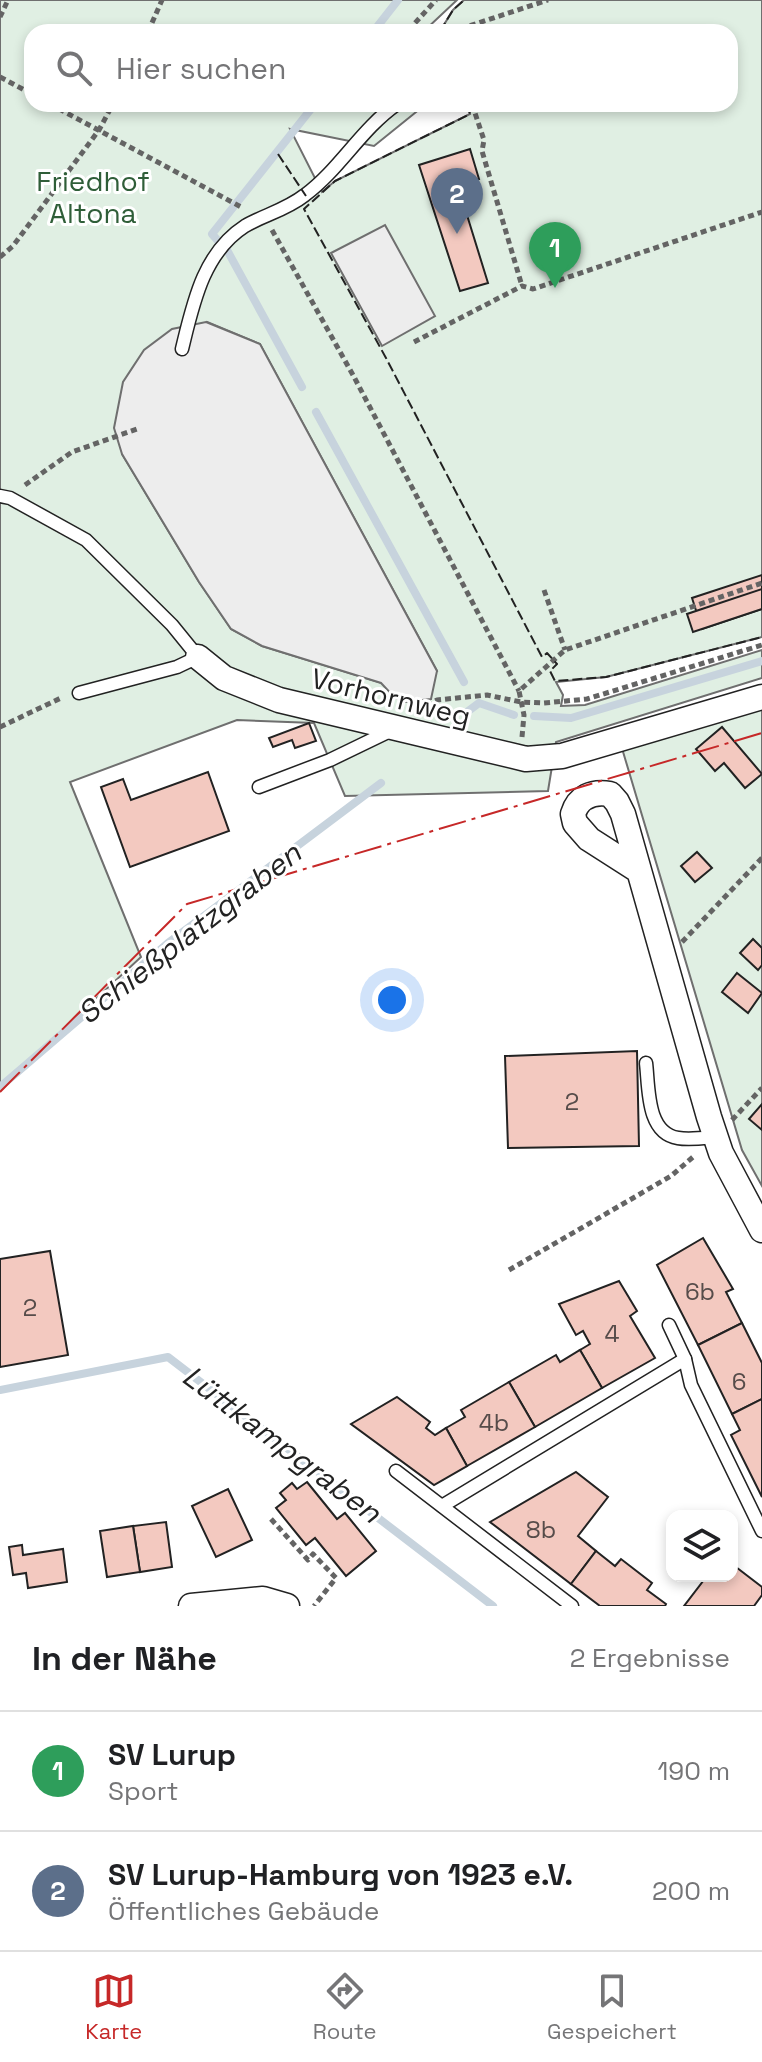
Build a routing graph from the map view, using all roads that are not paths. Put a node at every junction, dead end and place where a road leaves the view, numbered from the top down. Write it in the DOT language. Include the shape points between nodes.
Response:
graph roads {
  1 [pos="385,112"];
  2 [pos="182,349"];
  3 [pos="5,497"];
  4 [pos="198,657"];
  5 [pos="79,693"];
  6 [pos="762,697"];
  7 [pos="395,729"];
  8 [pos="579,751"];
  9 [pos="259,787"];
  10 [pos="591,794"];
  11 [pos="639,871"];
  12 [pos="646,1063"];
  13 [pos="716,1137"];
  14 [pos="762,1230"];
  15 [pos="669,1325"];
  16 [pos="685,1359"];
  17 [pos="396,1471"];
  18 [pos="442,1506"];
  19 [pos="760,1524"];
  20 [pos="191,1606"];
  21 [pos="287,1606"];
  22 [pos="572,1606"];
  1 -- 2 [label="lane" via="305,195 246,226 216,252 189,313"];
  3 -- 4 [label="lane" via="86,540"];
  4 -- 5 [label="lane"];
  4 -- 7 [label="street, Vorhornweg" via="252,691"];
  6 -- 8 [label="street, Vorhornweg"];
  7 -- 8 [label="street, Vorhornweg" via="519,757 546,759"];
  7 -- 9 [label="lane"];
  8 -- 10 [label="street"];
  10 -- 11 [label="street" via="610,794 617,802"];
  10 -- 11 [label="street" via="575,805 575,823 589,839"];
  11 -- 13 [label="street"];
  12 -- 13 [label="lane" via="653,1120 678,1138"];
  13 -- 14 [label="street"];
  15 -- 16 [label="lane"];
  16 -- 18 [label="lane"];
  16 -- 19 [label="lane" via="691,1385"];
  17 -- 18 [label="lane"];
  18 -- 22 [label="lane"];
  20 -- 21 [label="street" via="263,1599"];
}
